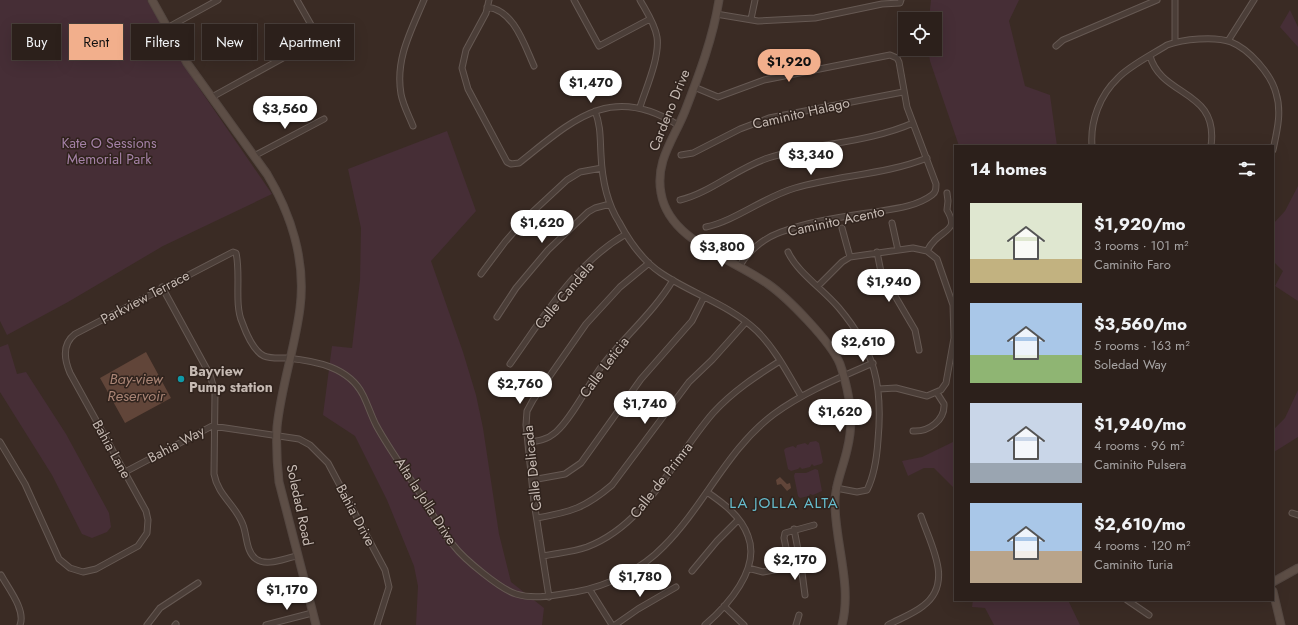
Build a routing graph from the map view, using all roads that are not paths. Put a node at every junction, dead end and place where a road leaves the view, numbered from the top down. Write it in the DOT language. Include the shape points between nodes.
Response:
graph roads {
  1 [pos="152,0"];
  2 [pos="218,0"];
  3 [pos="297,0"];
  4 [pos="424,0"];
  5 [pos="489,0"];
  6 [pos="574,0"];
  7 [pos="640,0"];
  8 [pos="719,0"];
  9 [pos="755,0"];
  10 [pos="1157,0"];
  11 [pos="1175,0"];
  12 [pos="1254,0"];
  13 [pos="900,2"];
  14 [pos="487,7"];
  15 [pos="716,14"];
  16 [pos="751,19"];
  17 [pos="650,20"];
  18 [pos="165,24"];
  19 [pos="174,24"];
  20 [pos="1228,41"];
  21 [pos="1175,42"];
  22 [pos="1056,46"];
  23 [pos="1150,56"];
  24 [pos="185,60"];
  25 [pos="534,66"];
  26 [pos="694,87"];
  27 [pos="903,92"];
  28 [pos="212,97"];
  29 [pos="640,107"];
  30 [pos="595,111"];
  31 [pos="324,119"];
  32 [pos="913,123"];
  33 [pos="678,125"];
  34 [pos="413,126"];
  35 [pos="1092,145"];
  36 [pos="1211,145"];
  37 [pos="1274,145"];
  38 [pos="681,155"];
  39 [pos="254,156"];
  40 [pos="927,158"];
  41 [pos="602,168"];
  42 [pos="946,193"];
  43 [pos="680,200"];
  44 [pos="610,204"];
  45 [pos="892,223"];
  46 [pos="706,227"];
  47 [pos="842,228"];
  48 [pos="626,234"];
  49 [pos="898,250"];
  50 [pos="927,251"];
  51 [pos="229,252"];
  52 [pos="788,252"];
  53 [pos="877,252"];
  54 [pos="850,257"];
  55 [pos="649,263"];
  56 [pos="739,267"];
  57 [pos="481,274"];
  58 [pos="673,280"];
  59 [pos="818,286"];
  60 [pos="162,287"];
  61 [pos="704,297"];
  62 [pos="497,317"];
  63 [pos="746,322"];
  64 [pos="65,347"];
  65 [pos="919,350"];
  66 [pos="290,359"];
  67 [pos="780,361"];
  68 [pos="873,363"];
  69 [pos="510,364"];
  70 [pos="843,376"];
  71 [pos="878,389"];
  72 [pos="937,393"];
  73 [pos="801,396"];
  74 [pos="215,426"];
  75 [pos="913,431"];
  76 [pos="277,435"];
  77 [pos="0,442"];
  78 [pos="528,442"];
  79 [pos="125,472"];
  80 [pos="532,480"];
  81 [pos="836,488"];
  82 [pos="706,492"];
  83 [pos="1292,513"];
  84 [pos="1298,515"];
  85 [pos="922,516"];
  86 [pos="537,518"];
  87 [pos="738,520"];
  88 [pos="814,526"];
  89 [pos="794,530"];
  90 [pos="297,556"];
  91 [pos="543,556"];
  92 [pos="800,565"];
  93 [pos="790,567"];
  94 [pos="748,568"];
  95 [pos="1298,568"];
  96 [pos="692,571"];
  97 [pos="0,575"];
  98 [pos="1274,581"];
  99 [pos="198,583"];
  100 [pos="676,587"];
  101 [pos="590,590"];
  102 [pos="805,595"];
  103 [pos="1274,595"];
  104 [pos="549,596"];
  105 [pos="1129,601"];
  106 [pos="724,606"];
  107 [pos="312,613"];
  108 [pos="799,614"];
  109 [pos="1149,614"];
  110 [pos="610,624"];
  111 [pos="20,625"];
  112 [pos="147,625"];
  113 [pos="266,625"];
  114 [pos="316,625"];
  115 [pos="377,625"];
  116 [pos="705,625"];
  117 [pos="744,625"];
  118 [pos="796,625"];
  119 [pos="842,625"];
  120 [pos="888,625"];
  121 [pos="1281,625"];
  1 -- 18 [label="street, Soledad Road"];
  2 -- 19 [label="street"];
  3 -- 28 [label="street" via="314,30 315,38 312,42"];
  4 -- 34 [label="street" via="405,44 399,73 401,95"];
  5 -- 14 [label="street"];
  6 -- 17 [label="street" via="599,46"];
  7 -- 17 [label="street"];
  8 -- 15 [label="street, Cardeno Drive"];
  9 -- 16 [label="street"];
  10 -- 22 [label="street" via="1063,40"];
  11 -- 21 [label="street"];
  12 -- 20 [label="street"];
  13 -- 16 [label="street" via="815,18 758,21"];
  14 -- 25 [label="street" via="508,16"];
  14 -- 30 [label="street" via="466,50 462,68 468,89 504,158 511,164 519,163 564,128"];
  15 -- 16 [label="street"];
  15 -- 26 [label="street, Cardeno Drive" via="706,55"];
  17 -- 29 [label="street" via="657,38 657,49"];
  20 -- 21 [label="street"];
  20 -- 37 [label="street" via="1254,59 1270,77 1277,94 1279,111"];
  21 -- 23 [label="street"];
  23 -- 35 [label="street" via="1118,77 1107,90 1099,104 1092,127"];
  23 -- 36 [label="street" via="1157,72 1202,107 1210,118 1214,131"];
  24 -- 28 [label="street, Soledad Road"];
  26 -- 27 [label="street" via="718,96 764,80 890,55 897,58"];
  26 -- 33 [label="street, Cardeno Drive"];
  27 -- 32 [label="street"];
  27 -- 38 [label="street, Caminito Halago" via="769,118 692,153"];
  28 -- 39 [label="street, Soledad Road"];
  29 -- 30 [label="street" via="622,106"];
  29 -- 33 [label="street"];
  30 -- 41 [label="street" via="601,130"];
  31 -- 39 [label="street"];
  32 -- 40 [label="street"];
  32 -- 43 [label="street" via="887,132 768,158 734,173 692,197"];
  33 -- 56 [label="street, Cardeno Drive" via="664,153 660,170 661,194 666,208 674,223 686,234"];
  39 -- 66 [label="street, Soledad Road" via="271,180 286,210 299,260 300,307"];
  40 -- 46 [label="street" via="899,168 796,187 770,196"];
  40 -- 56 [label="street, Caminito Acento" via="936,184 932,195 913,204 817,222 779,233 761,242"];
  41 -- 44 [label="street"];
  41 -- 57 [label="street" via="580,172 567,180 526,218"];
  42 -- 50 [label="street" via="947,210 952,224 947,232 934,240"];
  44 -- 48 [label="street"];
  44 -- 62 [label="street" via="588,212 548,250 516,288"];
  45 -- 49 [label="street"];
  47 -- 54 [label="street"];
  48 -- 55 [label="street"];
  48 -- 69 [label="street, Calle Candela" via="606,248 574,279 554,302"];
  49 -- 50 [label="street" via="913,248"];
  49 -- 53 [label="street"];
  50 -- 72 [label="street" via="937,259 950,293 954,317 954,338 946,383"];
  51 -- 60 [label="street, Parkview Terrace"];
  51 -- 66 [label="street, Alta la Jolla Drive" via="236,253 239,263 240,315 255,348 266,357"];
  52 -- 59 [label="street" via="792,260"];
  53 -- 54 [label="street"];
  53 -- 65 [label="street" via="881,272 915,330"];
  54 -- 59 [label="street"];
  55 -- 58 [label="street"];
  55 -- 78 [label="street, Calle Delicada" via="620,288 586,324 532,400 526,416"];
  56 -- 70 [label="street, Cardeno Drive" via="767,283 792,304 836,356"];
  58 -- 61 [label="street"];
  58 -- 78 [label="street, Calle Leticia" via="656,305 627,335 601,368 560,428 544,440"];
  59 -- 68 [label="street" via="861,337"];
  60 -- 64 [label="street, Parkview Terrace" via="75,334"];
  60 -- 74 [label="street" via="210,375 215,392"];
  61 -- 63 [label="street"];
  61 -- 80 [label="street" via="692,321 641,379 581,463 565,474"];
  63 -- 67 [label="street" via="770,346"];
  63 -- 86 [label="street" via="689,382 612,485 582,507"];
  64 -- 79 [label="street, Bahia Lane" via="67,366"];
  66 -- 76 [label="street, Soledad Road"];
  66 -- 104 [label="street, Alta la Jolla Drive" via="332,366 358,387 376,424 454,547 501,588 527,597"];
  67 -- 73 [label="street"];
  67 -- 91 [label="street, Calle de Primra" via="749,381 714,412 645,505 622,527 587,547"];
  68 -- 70 [label="street, Alta la Jolla Drive"];
  68 -- 71 [label="street"];
  70 -- 73 [label="street, Alta la Jolla Drive"];
  70 -- 81 [label="street, Cardeno Drive" via="849,401 851,427 848,448"];
  71 -- 72 [label="street" via="896,388 927,396"];
  71 -- 81 [label="street" via="879,429 870,484 867,490 857,492"];
  72 -- 75 [label="street" via="944,404 943,416 919,432"];
  73 -- 82 [label="street, Alta la Jolla Drive" via="756,429"];
  74 -- 76 [label="street, Bahia Way"];
  74 -- 79 [label="street, Bahia Way" via="207,427"];
  74 -- 90 [label="street" via="216,484 243,524 250,552 255,558 267,562"];
  76 -- 90 [label="street, Soledad Road" via="279,482"];
  76 -- 115 [label="street, Bahia Drive" via="299,439 310,445 328,463 385,570 389,587"];
  77 -- 79 [label="street, Bahia Lane" via="25,484 59,558 70,568 83,572 96,569 134,548 143,541 147,533 146,510"];
  78 -- 80 [label="street, Calle Delicada"];
  80 -- 86 [label="street, Calle Delicada"];
  81 -- 119 [label="street, Cardeno Drive" via="834,505 846,597"];
  82 -- 87 [label="street" via="726,505"];
  82 -- 101 [label="street, Alta la Jolla Drive" via="677,531 651,558 621,577"];
  83 -- 84 [label="street"];
  85 -- 120 [label="street" via="938,566 940,583 922,607"];
  86 -- 91 [label="street, Calle Delicada"];
  87 -- 94 [label="street" via="750,541"];
  87 -- 96 [label="street"];
  88 -- 89 [label="street"];
  89 -- 92 [label="street"];
  89 -- 93 [label="street" via="785,533 784,538"];
  90 -- 107 [label="street, Soledad Road"];
  91 -- 104 [label="street, Calle Delicada"];
  92 -- 93 [label="street"];
  92 -- 102 [label="street"];
  93 -- 94 [label="street" via="763,572"];
  94 -- 106 [label="street"];
  95 -- 98 [label="street"];
  97 -- 111 [label="street" via="19,609 22,621"];
  99 -- 112 [label="street" via="160,608"];
  100 -- 110 [label="street"];
  101 -- 104 [label="street, Alta la Jolla Drive"];
  101 -- 110 [label="street"];
  103 -- 121 [label="street"];
  105 -- 109 [label="street"];
  106 -- 116 [label="street"];
  106 -- 117 [label="street"];
  107 -- 113 [label="street"];
  107 -- 114 [label="street, Soledad Road"];
  108 -- 118 [label="street"];
}
